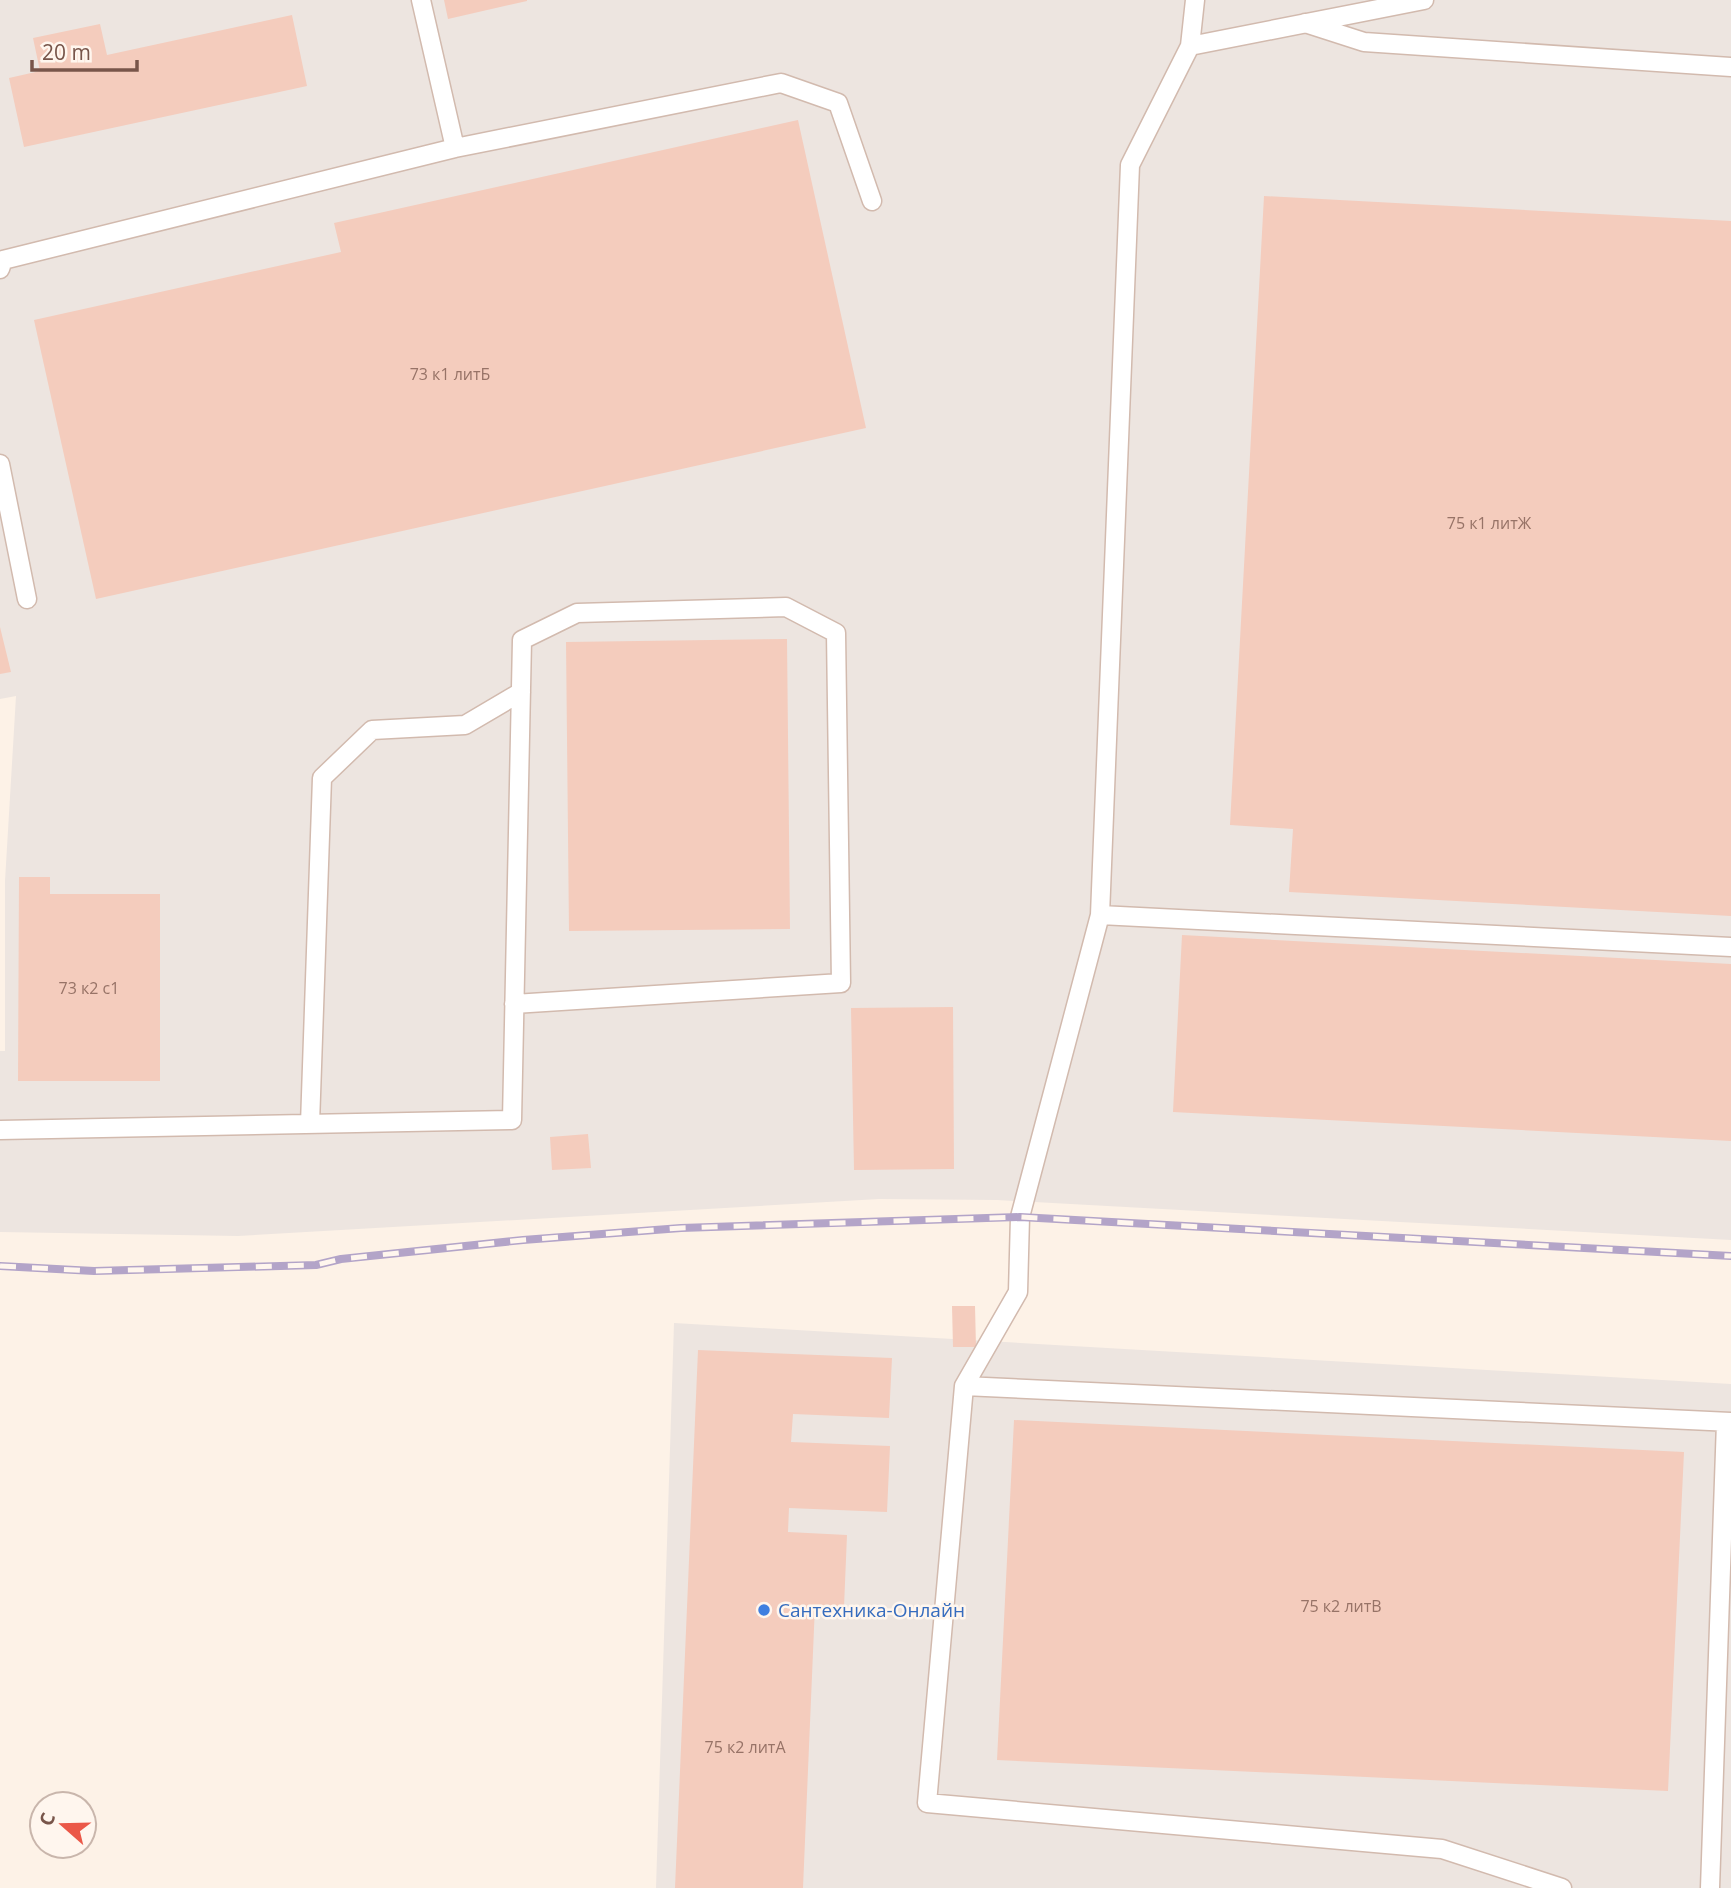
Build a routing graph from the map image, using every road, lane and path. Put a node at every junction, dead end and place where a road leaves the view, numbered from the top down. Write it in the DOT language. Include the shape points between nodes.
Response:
graph roads {
  1 [pos="421,0"];
  2 [pos="1195,0"];
  3 [pos="1424,0"];
  4 [pos="1305,23"];
  5 [pos="1190,46"];
  6 [pos="1731,67"];
  7 [pos="455,148"];
  8 [pos="872,201"];
  9 [pos="0,270"];
  10 [pos="0,464"];
  11 [pos="27,599"];
  12 [pos="521,692"];
  13 [pos="1100,915"];
  14 [pos="1731,947"];
  15 [pos="514,1004"];
  16 [pos="310,1124"];
  17 [pos="0,1130"];
  18 [pos="964,1386"];
  19 [pos="1728,1422"];
  20 [pos="1562,1888"];
  21 [pos="1710,1888"];
  1 -- 7 [label="lane"];
  2 -- 5 [label="lane"];
  3 -- 4 [label="lane"];
  4 -- 5 [label="lane"];
  4 -- 6 [label="lane" via="1364,42"];
  5 -- 13 [label="lane" via="1130,165"];
  7 -- 8 [label="lane" via="781,83 838,103"];
  7 -- 9 [label="lane" via="3,260"];
  10 -- 11 [label="lane"];
  12 -- 15 [label="lane"];
  12 -- 15 [label="lane" via="523,640 577,613 786,607 836,634 841,983"];
  12 -- 16 [label="lane" via="465,725 372,730 322,778"];
  13 -- 14 [label="lane"];
  13 -- 18 [label="lane" via="1020,1217 1018,1292"];
  15 -- 16 [label="lane" via="512,1120"];
  16 -- 17 [label="lane"];
  18 -- 19 [label="lane"];
  18 -- 20 [label="lane" via="927,1803 1442,1849"];
  19 -- 21 [label="lane"];
}
